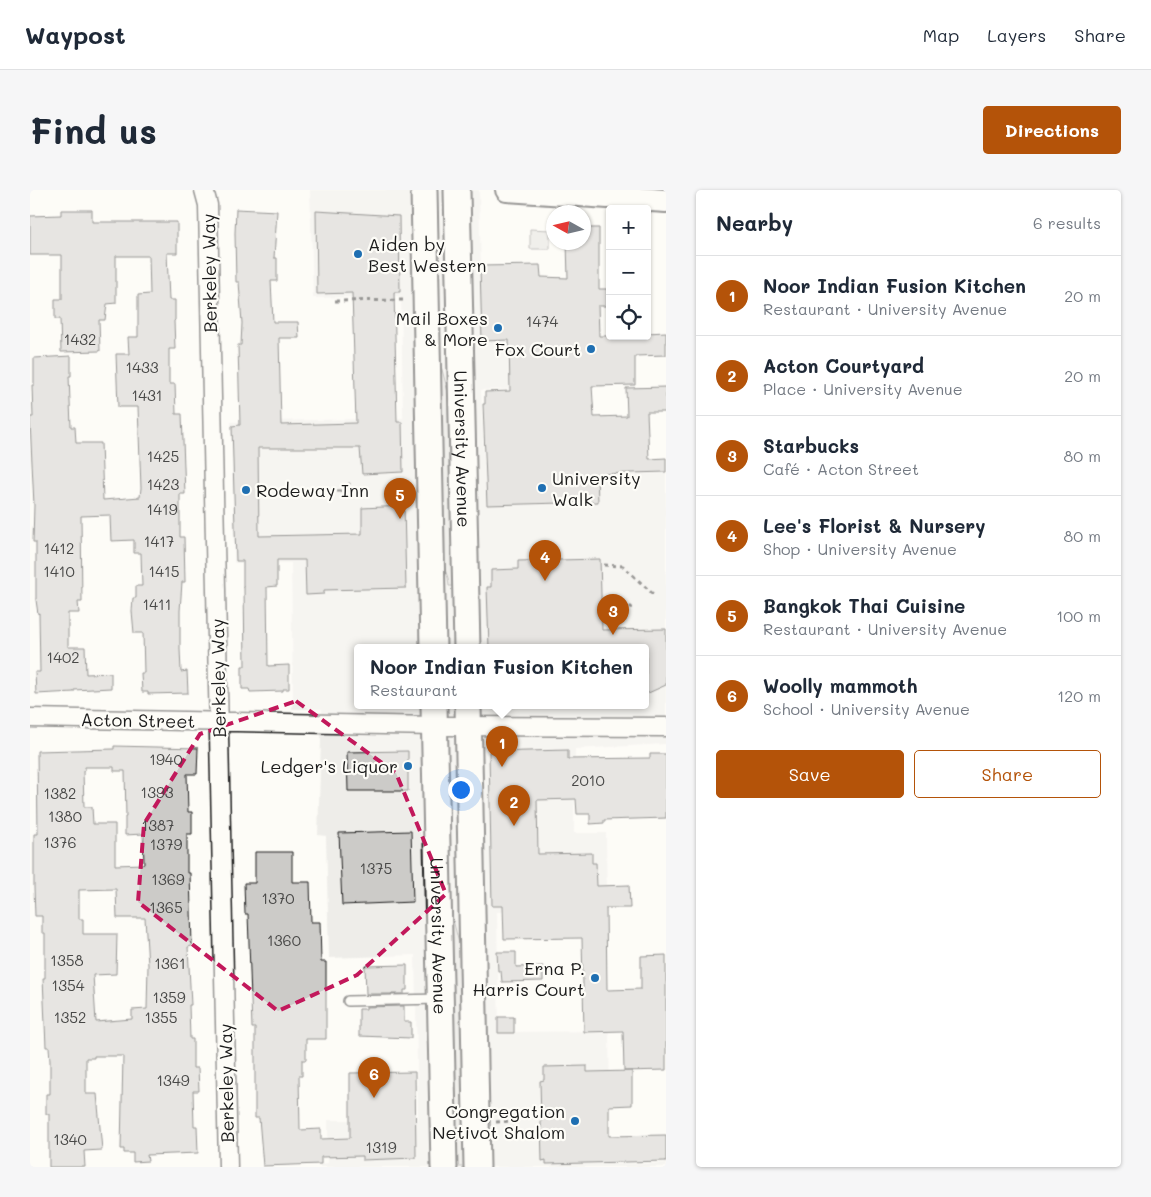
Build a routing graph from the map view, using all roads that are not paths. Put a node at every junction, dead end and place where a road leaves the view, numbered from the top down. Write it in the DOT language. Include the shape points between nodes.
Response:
graph roads {
  1 [pos="204,190"];
  2 [pos="424,190"];
  3 [pos="457,190"];
  4 [pos="506,190"];
  5 [pos="666,201"];
  6 [pos="433,644"];
  7 [pos="467,644"];
  8 [pos="434,716"];
  9 [pos="468,716"];
  10 [pos="30,718"];
  11 [pos="219,722"];
  12 [pos="666,727"];
  13 [pos="440,1000"];
  14 [pos="348,1001"];
  15 [pos="228,1167"];
  16 [pos="444,1167"];
  17 [pos="477,1167"];
  1 -- 11 [label="street, Berkeley Way" via="208,204"];
  2 -- 6 [label="main road, University Avenue"];
  3 -- 7 [label="main road, University Avenue"];
  4 -- 5 [label="street"];
  8 -- 9 [label="street, Acton Street"];
  8 -- 11 [label="street, Acton Street"];
  8 -- 13 [label="main road, University Avenue"];
  9 -- 12 [label="street, Acton Street"];
  9 -- 17 [label="main road, University Avenue"];
  10 -- 11 [label="street, Acton Street"];
  11 -- 15 [label="street, Berkeley Way"];
  13 -- 14 [label="lane"];
  13 -- 16 [label="main road, University Avenue"];
}
